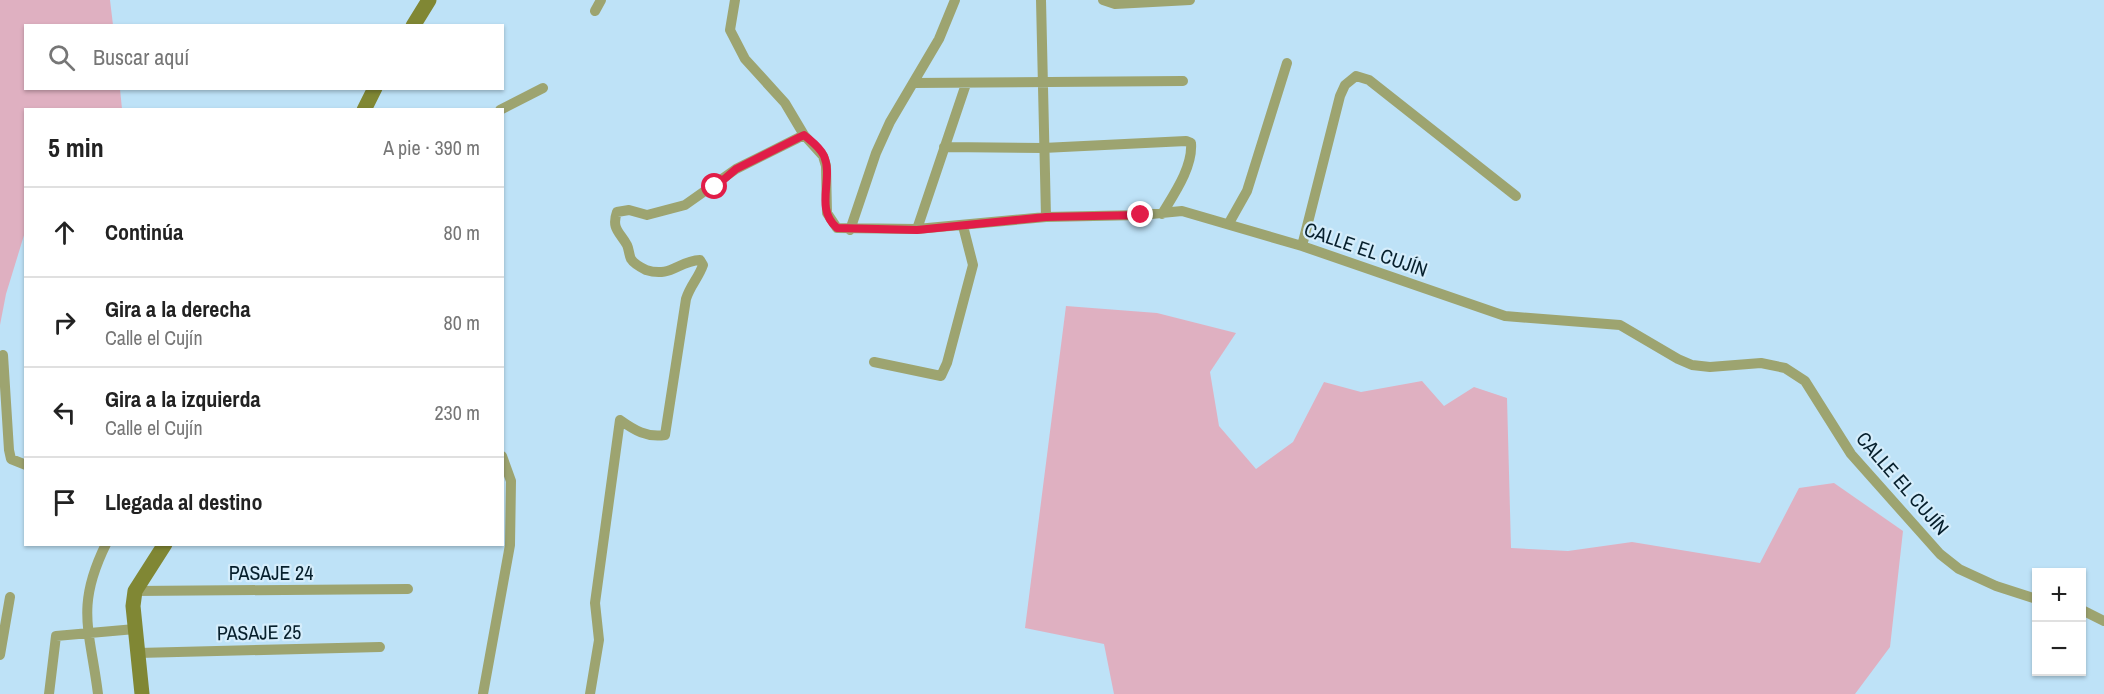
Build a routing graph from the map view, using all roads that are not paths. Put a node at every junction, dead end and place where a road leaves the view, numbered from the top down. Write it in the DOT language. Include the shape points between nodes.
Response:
graph roads {
  1 [pos="429,0"];
  2 [pos="601,0"];
  3 [pos="735,0"];
  4 [pos="956,0"];
  5 [pos="1041,0"];
  6 [pos="1103,0"];
  7 [pos="1190,0"];
  8 [pos="595,11"];
  9 [pos="414,24"];
  10 [pos="1287,63"];
  11 [pos="1184,81"];
  12 [pos="913,82"];
  13 [pos="1043,83"];
  14 [pos="966,84"];
  15 [pos="543,88"];
  16 [pos="374,90"];
  17 [pos="365,108"];
  18 [pos="504,108"];
  19 [pos="804,135"];
  20 [pos="944,147"];
  21 [pos="1043,148"];
  22 [pos="1516,196"];
  23 [pos="1162,214"];
  24 [pos="1046,217"];
  25 [pos="1229,223"];
  26 [pos="963,226"];
  27 [pos="850,230"];
  28 [pos="917,230"];
  29 [pos="1302,246"];
  30 [pos="3,355"];
  31 [pos="874,362"];
  32 [pos="504,462"];
  33 [pos="24,464"];
  34 [pos="105,546"];
  35 [pos="164,546"];
  36 [pos="408,590"];
  37 [pos="135,591"];
  38 [pos="10,597"];
  39 [pos="2032,597"];
  40 [pos="2086,612"];
  41 [pos="2104,621"];
  42 [pos="135,629"];
  43 [pos="87,632"];
  44 [pos="380,647"];
  45 [pos="138,653"];
  46 [pos="0,655"];
  47 [pos="49,694"];
  48 [pos="98,694"];
  49 [pos="141,694"];
  50 [pos="483,694"];
  51 [pos="590,694"];
  1 -- 9 [label="main road"];
  2 -- 8 [label="street"];
  3 -- 19 [label="street" via="730,30 737,44 785,103"];
  4 -- 12 [label="street" via="939,39"];
  5 -- 13 [label="street"];
  6 -- 7 [label="street" via="1116,4"];
  10 -- 25 [label="street" via="1247,191"];
  11 -- 13 [label="street"];
  12 -- 14 [label="street"];
  12 -- 27 [label="street" via="876,153"];
  13 -- 14 [label="street"];
  13 -- 21 [label="street"];
  14 -- 20 [label="street"];
  15 -- 18 [label="street"];
  16 -- 17 [label="main road"];
  19 -- 27 [label="street" via="825,159 828,218 837,228"];
  19 -- 51 [label="street" via="736,169 685,205 647,215 629,210 617,212 616,232 639,267 658,274 690,261 700,260 703,265 686,299 665,435 655,437 637,432 620,420 595,603 599,640"];
  20 -- 21 [label="street"];
  20 -- 28 [label="street"];
  21 -- 23 [label="street" via="1191,143 1181,181"];
  21 -- 24 [label="street"];
  22 -- 29 [label="street" via="1387,93 1356,75 1340,96"];
  23 -- 24 [label="street, CALLE EL CUJÍN"];
  23 -- 25 [label="street, CALLE EL CUJÍN" via="1182,211"];
  24 -- 26 [label="street, CALLE EL CUJÍN"];
  25 -- 29 [label="street, CALLE EL CUJÍN"];
  26 -- 28 [label="street, CALLE EL CUJÍN"];
  26 -- 31 [label="street" via="974,265 941,376"];
  27 -- 28 [label="street, CALLE EL CUJÍN"];
  29 -- 39 [label="street, CALLE EL CUJÍN" via="1505,316 1620,325 1692,365 1710,368 1761,363 1791,371 1805,381 1851,454 1940,554 1959,570"];
  30 -- 33 [label="street" via="9,450 11,459"];
  32 -- 50 [label="street" via="511,481 510,545"];
  34 -- 43 [label="street" via="87,595"];
  35 -- 37 [label="main road"];
  36 -- 37 [label="street, PASAJE 24"];
  37 -- 42 [label="main road"];
  38 -- 46 [label="street"];
  40 -- 41 [label="street"];
  42 -- 43 [label="street"];
  42 -- 45 [label="main road"];
  43 -- 47 [label="street" via="56,636"];
  43 -- 48 [label="street"];
  44 -- 45 [label="street, PASAJE 25"];
  45 -- 49 [label="main road"];
}
